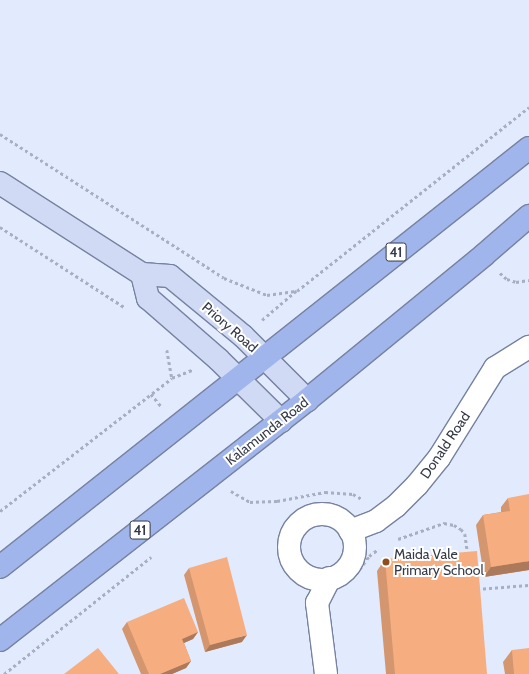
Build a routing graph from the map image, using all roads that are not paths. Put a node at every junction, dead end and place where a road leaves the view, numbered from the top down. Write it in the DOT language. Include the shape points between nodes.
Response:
graph roads {
  1 [pos="529,148"];
  2 [pos="0,183"];
  3 [pos="529,216"];
  4 [pos="142,274"];
  5 [pos="529,347"];
  6 [pos="263,356"];
  7 [pos="238,377"];
  8 [pos="307,400"];
  9 [pos="281,421"];
  10 [pos="350,531"];
  11 [pos="0,567"];
  12 [pos="330,578"];
  13 [pos="0,640"];
  14 [pos="326,674"];
  1 -- 6 [label="main road, 41"];
  2 -- 4 [label="street, Priory Road"];
  3 -- 8 [label="main road, Kalamunda Road / 41"];
  4 -- 6 [label="street, Priory Road" via="170,276 243,336"];
  4 -- 7 [label="street" via="148,298"];
  5 -- 10 [label="street, Donald Road" via="495,368 439,458 417,485 396,506 376,520"];
  6 -- 7 [label="main road, 41"];
  6 -- 8 [label="street, Priory Road"];
  7 -- 9 [label="street"];
  7 -- 11 [label="main road, 41"];
  8 -- 9 [label="main road, Kalamunda Road / 41"];
  9 -- 13 [label="main road, Kalamunda Road / 41"];
  10 -- 12 [label="street" via="354,540 352,560 339,574"];
  10 -- 12 [label="street" via="341,520 320,514 300,522 289,540 290,555 297,568 308,577 323,580"];
  12 -- 14 [label="street" via="317,603"];
}
